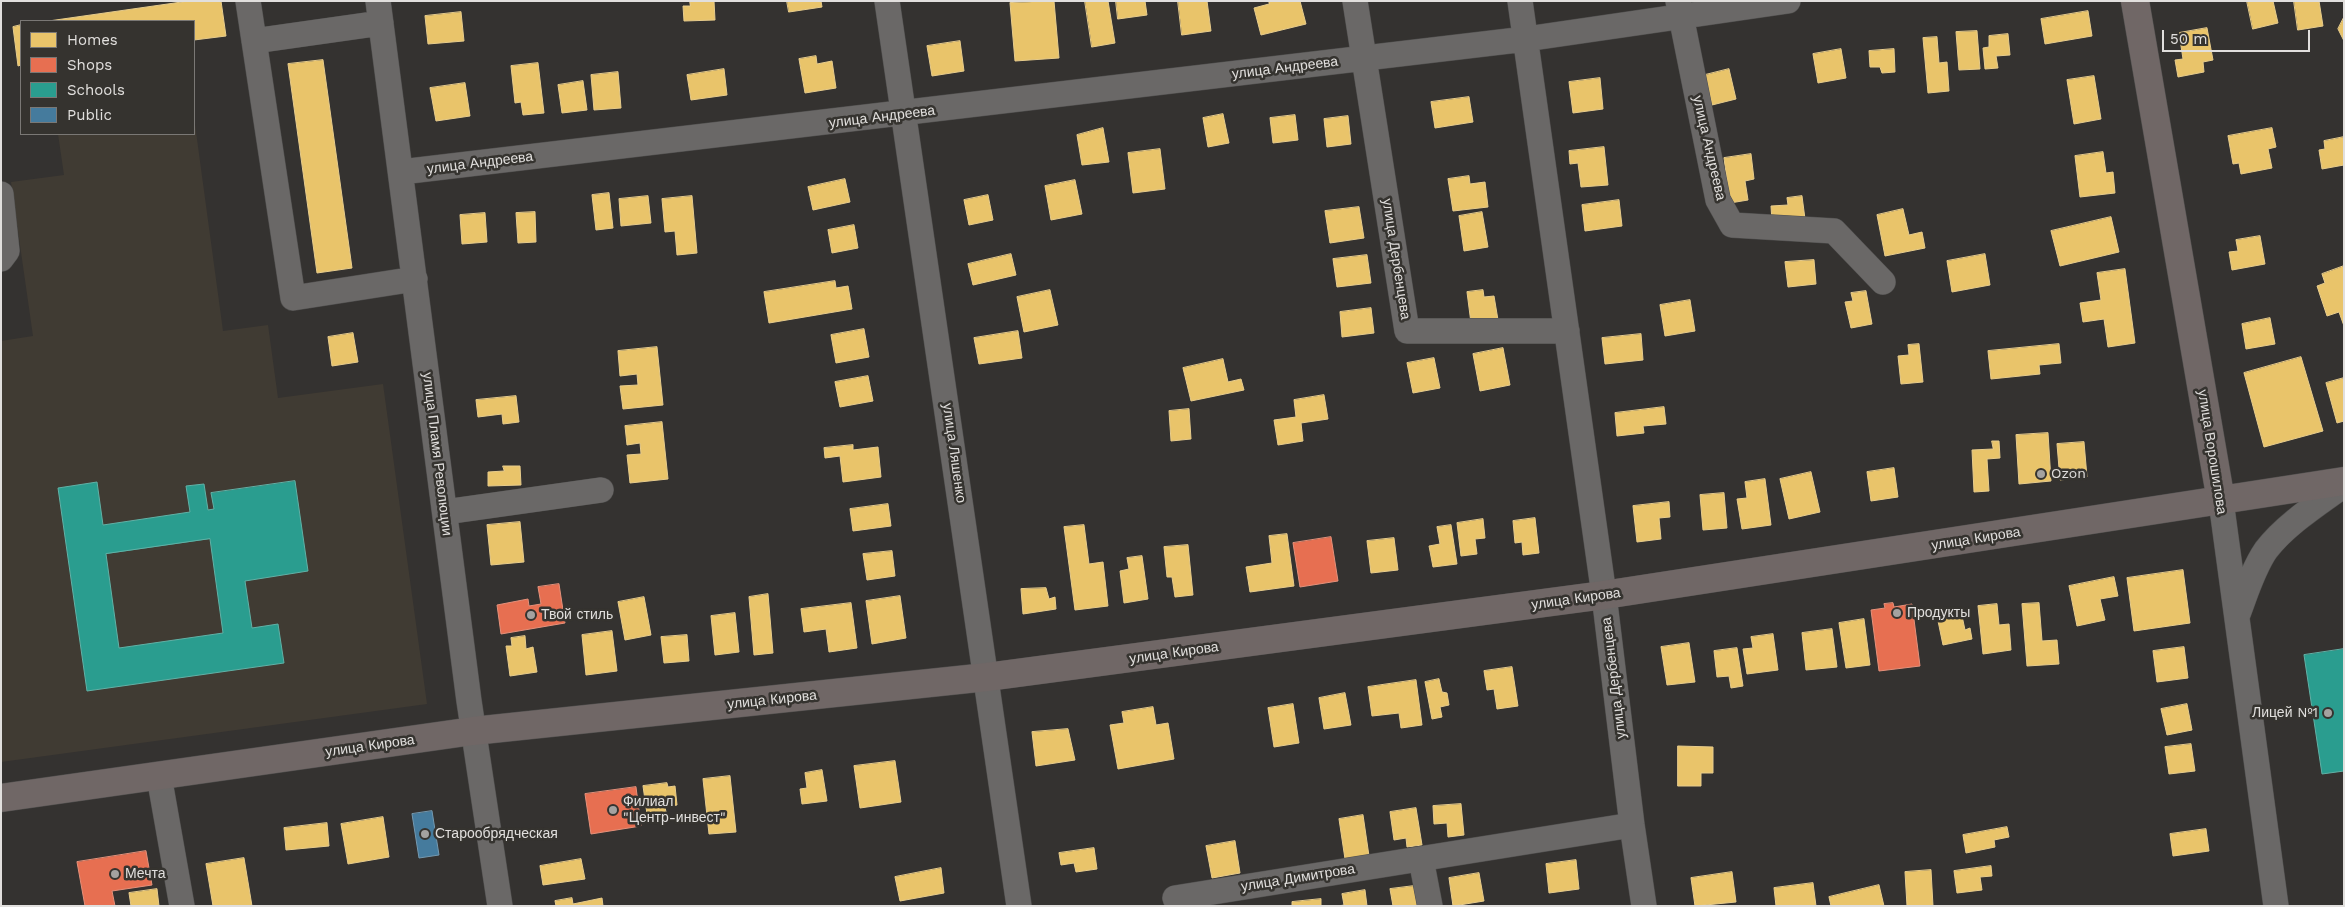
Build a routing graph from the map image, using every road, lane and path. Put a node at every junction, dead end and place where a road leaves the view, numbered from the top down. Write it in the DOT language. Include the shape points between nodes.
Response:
graph roads {
  1 [pos="248,1"];
  2 [pos="888,1"];
  3 [pos="1355,1"];
  4 [pos="1520,1"];
  5 [pos="1788,1"];
  6 [pos="2135,1"];
  7 [pos="1679,9"];
  8 [pos="379,12"];
  9 [pos="1526,39"];
  10 [pos="254,40"];
  11 [pos="1364,59"];
  12 [pos="904,114"];
  13 [pos="401,172"];
  14 [pos="1,194"];
  15 [pos="1,259"];
  16 [pos="415,279"];
  17 [pos="1883,282"];
  18 [pos="1567,331"];
  19 [pos="2344,481"];
  20 [pos="2344,485"];
  21 [pos="601,490"];
  22 [pos="2221,502"];
  23 [pos="445,512"];
  24 [pos="1604,596"];
  25 [pos="2237,619"];
  26 [pos="987,678"];
  27 [pos="473,731"];
  28 [pos="159,776"];
  29 [pos="1,798"];
  30 [pos="1632,826"];
  31 [pos="1422,859"];
  32 [pos="1175,898"];
  33 [pos="182,906"];
  34 [pos="500,906"];
  35 [pos="1019,906"];
  36 [pos="1430,906"];
  37 [pos="1644,906"];
  38 [pos="2276,906"];
  1 -- 10 [label="street"];
  2 -- 12 [label="street, улица Ляшенко"];
  3 -- 11 [label="street"];
  4 -- 9 [label="street, улица Дербенцева"];
  5 -- 7 [label="street, улица Андреева"];
  6 -- 22 [label="main road, улица Ворошилова"];
  7 -- 9 [label="street, улица Андреева"];
  7 -- 17 [label="street, улица Андреева" via="1718,200 1732,225 1834,230"];
  8 -- 10 [label="street"];
  8 -- 13 [label="street, улица Пламя Революции"];
  9 -- 11 [label="street, улица Андреева"];
  9 -- 18 [label="street, улица Дербенцева"];
  10 -- 16 [label="street" via="293,298"];
  11 -- 12 [label="street, улица Андреева"];
  11 -- 18 [label="street, улица Дербенцева" via="1407,332"];
  12 -- 13 [label="street, улица Андреева"];
  12 -- 26 [label="street, улица Ляшенко"];
  13 -- 16 [label="street, улица Пламя Революции"];
  14 -- 15 [label="street" via="7,251"];
  16 -- 23 [label="street, улица Пламя Революции"];
  18 -- 24 [label="street, улица Дербенцева"];
  19 -- 22 [label="main road, улица Кирова"];
  20 -- 25 [label="street" via="2283,532 2267,550 2247,589"];
  21 -- 23 [label="street"];
  22 -- 24 [label="main road, улица Кирова"];
  22 -- 25 [label="street, улица Ворошилова"];
  23 -- 27 [label="street, улица Пламя Революции"];
  24 -- 26 [label="main road, улица Кирова"];
  24 -- 30 [label="street, улица Дербенцева"];
  25 -- 38 [label="street, улица Ворошилова"];
  26 -- 27 [label="main road, улица Кирова"];
  26 -- 35 [label="street, улица Ляшенко"];
  27 -- 28 [label="main road, улица Кирова"];
  27 -- 34 [label="street, улица Пламя Революции"];
  28 -- 29 [label="main road, улица Кирова"];
  28 -- 33 [label="street"];
  30 -- 31 [label="street, улица Димитрова"];
  30 -- 37 [label="street, улица Дербенцева"];
  31 -- 32 [label="street, улица Димитрова"];
  31 -- 36 [label="street"];
}
